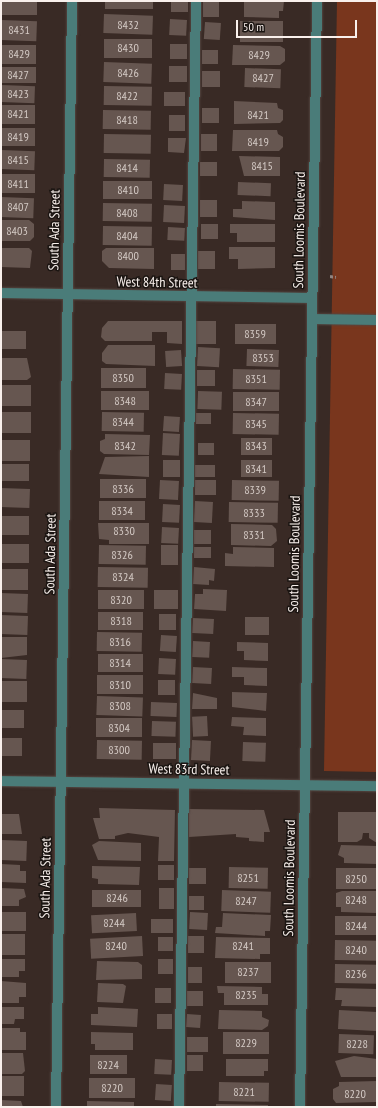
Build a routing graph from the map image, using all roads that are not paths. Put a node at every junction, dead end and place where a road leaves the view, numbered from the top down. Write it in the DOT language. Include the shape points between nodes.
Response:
graph roads {
  1 [pos="72,1"];
  2 [pos="196,1"];
  3 [pos="317,1"];
  4 [pos="1,293"];
  5 [pos="68,294"];
  6 [pos="190,296"];
  7 [pos="312,298"];
  8 [pos="312,319"];
  9 [pos="377,320"];
  10 [pos="1,781"];
  11 [pos="60,782"];
  12 [pos="184,783"];
  13 [pos="305,785"];
  14 [pos="377,786"];
  15 [pos="56,1107"];
  16 [pos="179,1107"];
  17 [pos="300,1107"];
  1 -- 5 [label="street, South Ada Street"];
  2 -- 6 [label="street"];
  3 -- 7 [label="street, South Loomis Boulevard"];
  4 -- 5 [label="street, West 84th Street"];
  5 -- 6 [label="street, West 84th Street"];
  5 -- 11 [label="street, South Ada Street"];
  6 -- 7 [label="street, West 84th Street"];
  6 -- 12 [label="street"];
  7 -- 8 [label="street, South Loomis Boulevard"];
  8 -- 9 [label="street"];
  8 -- 13 [label="street, South Loomis Boulevard"];
  10 -- 11 [label="street, West 83rd Street"];
  11 -- 12 [label="street, West 83rd Street"];
  11 -- 15 [label="street, South Ada Street"];
  12 -- 13 [label="street, West 83rd Street"];
  12 -- 16 [label="street"];
  13 -- 14 [label="street, West 83rd Street"];
  13 -- 17 [label="street, South Loomis Boulevard"];
}
